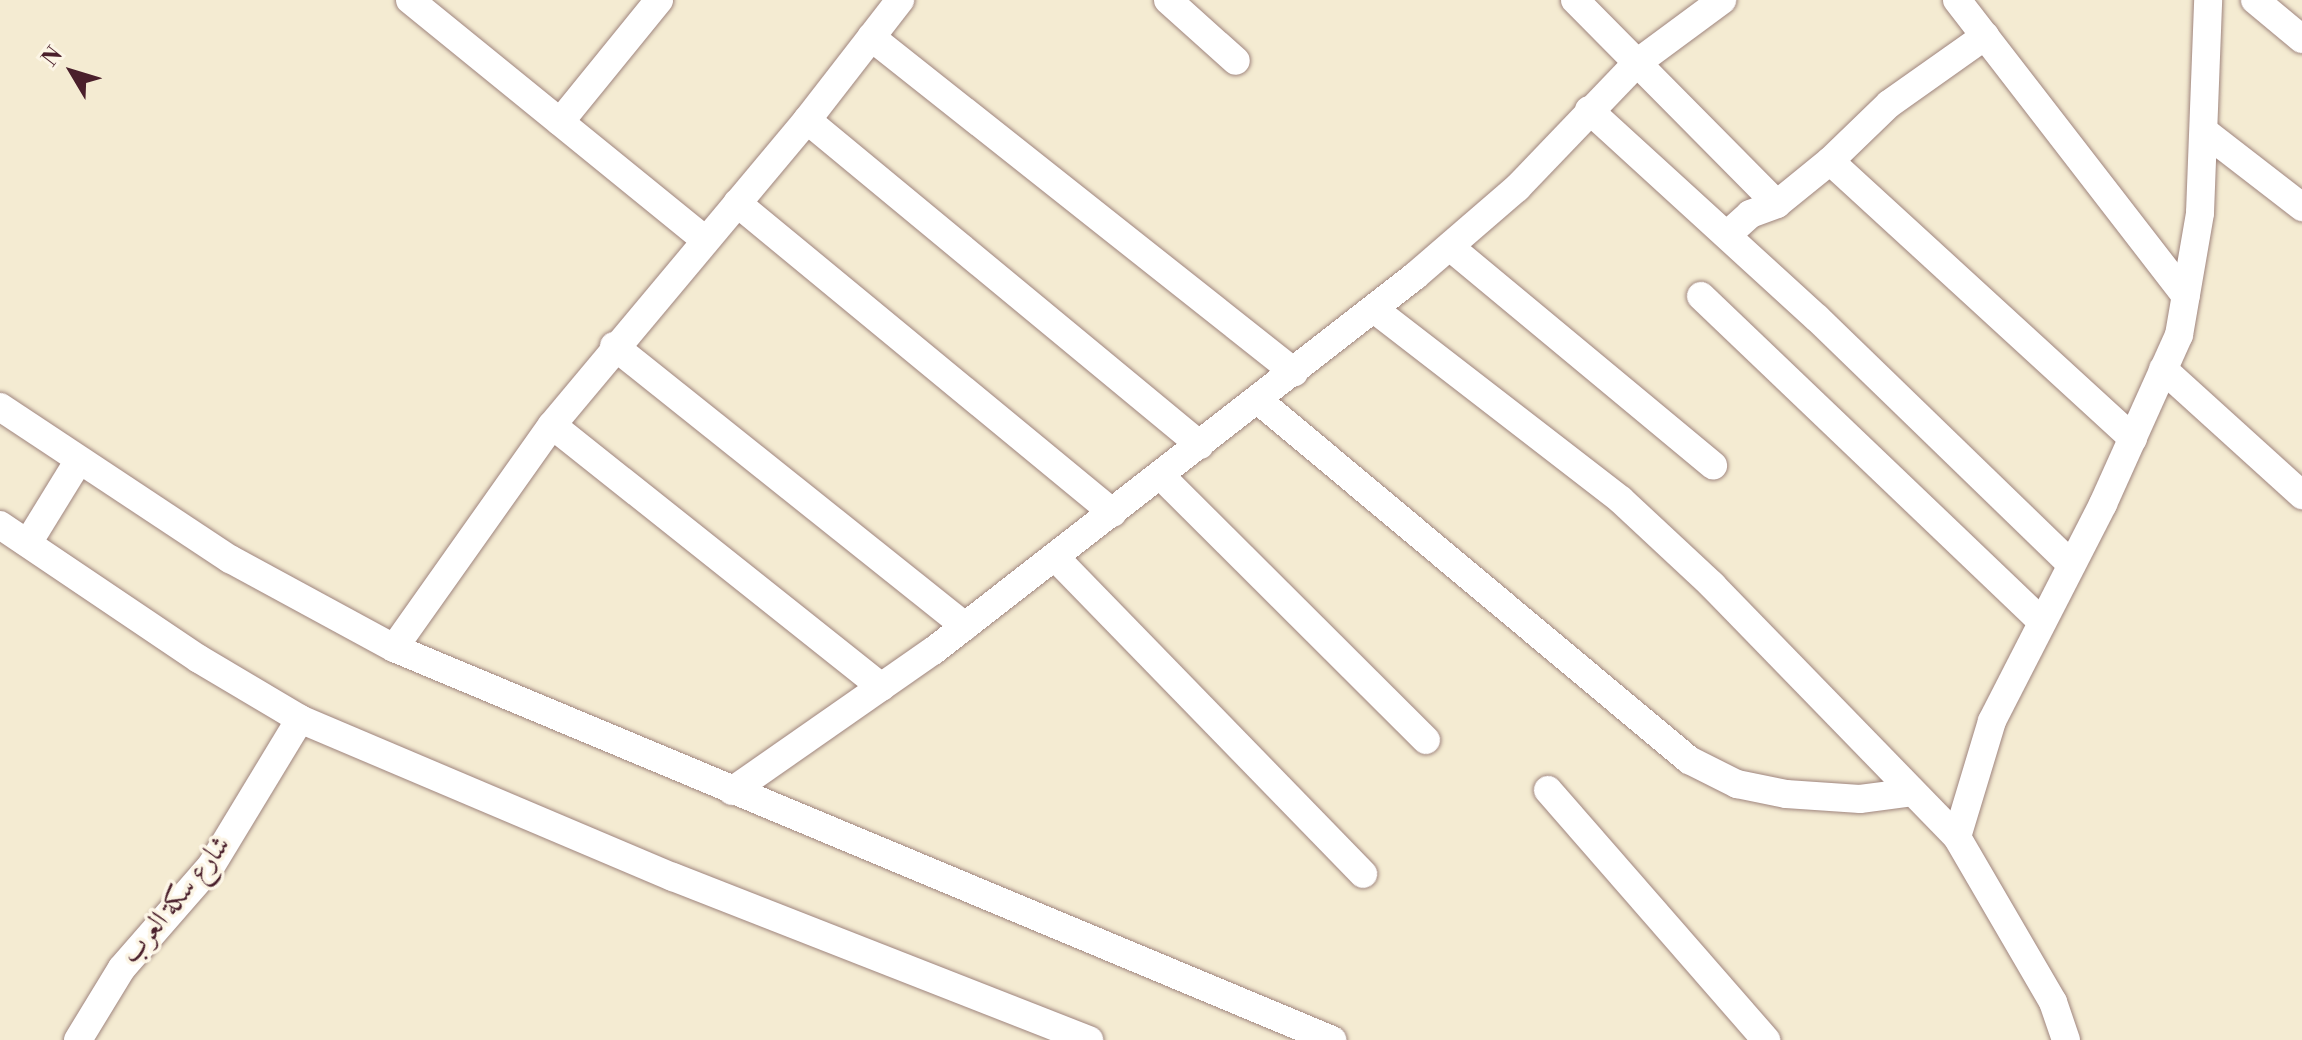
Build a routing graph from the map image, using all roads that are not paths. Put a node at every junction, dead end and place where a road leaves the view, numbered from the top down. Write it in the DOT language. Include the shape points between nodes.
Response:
graph roads {
  1 [pos="410,0"];
  2 [pos="659,0"];
  3 [pos="900,0"];
  4 [pos="1168,0"];
  5 [pos="1575,0"];
  6 [pos="1722,0"];
  7 [pos="1957,0"];
  8 [pos="2208,0"];
  9 [pos="2255,0"];
  10 [pos="1985,36"];
  11 [pos="871,37"];
  12 [pos="2302,39"];
  13 [pos="1236,61"];
  14 [pos="1637,63"];
  15 [pos="1589,110"];
  16 [pos="807,120"];
  17 [pos="560,122"];
  18 [pos="2205,132"];
  19 [pos="1830,161"];
  20 [pos="737,203"];
  21 [pos="1777,204"];
  22 [pos="2302,207"];
  23 [pos="1727,235"];
  24 [pos="704,239"];
  25 [pos="1450,247"];
  26 [pos="1701,296"];
  27 [pos="2186,296"];
  28 [pos="1374,309"];
  29 [pos="614,346"];
  30 [pos="2163,369"];
  31 [pos="1294,372"];
  32 [pos="1258,400"];
  33 [pos="0,407"];
  34 [pos="552,425"];
  35 [pos="2133,439"];
  36 [pos="1200,445"];
  37 [pos="79,460"];
  38 [pos="1713,465"];
  39 [pos="1161,476"];
  40 [pos="2302,495"];
  41 [pos="1113,513"];
  42 [pos="0,525"];
  43 [pos="28,543"];
  44 [pos="1055,557"];
  45 [pos="2071,564"];
  46 [pos="2041,621"];
  47 [pos="965,626"];
  48 [pos="394,648"];
  49 [pos="881,687"];
  50 [pos="300,719"];
  51 [pos="1426,740"];
  52 [pos="1548,790"];
  53 [pos="732,791"];
  54 [pos="1913,792"];
  55 [pos="1957,837"];
  56 [pos="1363,874"];
  57 [pos="78,1040"];
  58 [pos="1089,1040"];
  59 [pos="1332,1040"];
  60 [pos="1766,1040"];
  61 [pos="2066,1040"];
  1 -- 17 [label="street"];
  2 -- 17 [label="street"];
  3 -- 11 [label="street"];
  4 -- 13 [label="street"];
  5 -- 14 [label="street"];
  6 -- 14 [label="street"];
  7 -- 10 [label="street"];
  8 -- 18 [label="street"];
  9 -- 12 [label="street"];
  10 -- 19 [label="street" via="1889,104"];
  10 -- 27 [label="street"];
  11 -- 16 [label="street"];
  11 -- 31 [label="street"];
  14 -- 15 [label="street"];
  14 -- 21 [label="street"];
  15 -- 23 [label="street"];
  15 -- 25 [label="street" via="1517,188"];
  16 -- 20 [label="street"];
  16 -- 36 [label="street"];
  17 -- 24 [label="street"];
  18 -- 22 [label="street"];
  18 -- 27 [label="street" via="2200,213"];
  19 -- 21 [label="street"];
  19 -- 35 [label="street"];
  20 -- 24 [label="street"];
  20 -- 41 [label="street"];
  21 -- 23 [label="street" via="1750,214"];
  23 -- 45 [label="street"];
  24 -- 29 [label="street"];
  25 -- 28 [label="street"];
  25 -- 38 [label="street"];
  26 -- 46 [label="street"];
  27 -- 30 [label="street" via="2179,335"];
  28 -- 31 [label="street"];
  28 -- 54 [label="street" via="1621,500 1712,585"];
  29 -- 34 [label="street"];
  29 -- 47 [label="street"];
  30 -- 35 [label="street"];
  30 -- 40 [label="street"];
  31 -- 32 [label="street"];
  32 -- 36 [label="street"];
  32 -- 54 [label="street" via="1689,760 1737,784 1786,794 1860,799"];
  33 -- 37 [label="street"];
  34 -- 48 [label="street"];
  34 -- 49 [label="street"];
  35 -- 45 [label="street"];
  36 -- 39 [label="street"];
  37 -- 43 [label="street"];
  37 -- 48 [label="street" via="230,559"];
  39 -- 41 [label="street"];
  39 -- 51 [label="street"];
  41 -- 44 [label="street"];
  42 -- 43 [label="street"];
  43 -- 50 [label="street" via="199,659"];
  44 -- 47 [label="street"];
  44 -- 56 [label="street"];
  45 -- 46 [label="street"];
  46 -- 55 [label="street" via="1992,721"];
  47 -- 49 [label="street"];
  48 -- 53 [label="street"];
  49 -- 53 [label="street"];
  50 -- 57 [label="street, شارع سكة العرب" via="211,866 122,968"];
  50 -- 58 [label="street" via="673,877"];
  52 -- 60 [label="street"];
  53 -- 59 [label="street"];
  54 -- 55 [label="street"];
  55 -- 61 [label="street" via="2053,1002"];
}
